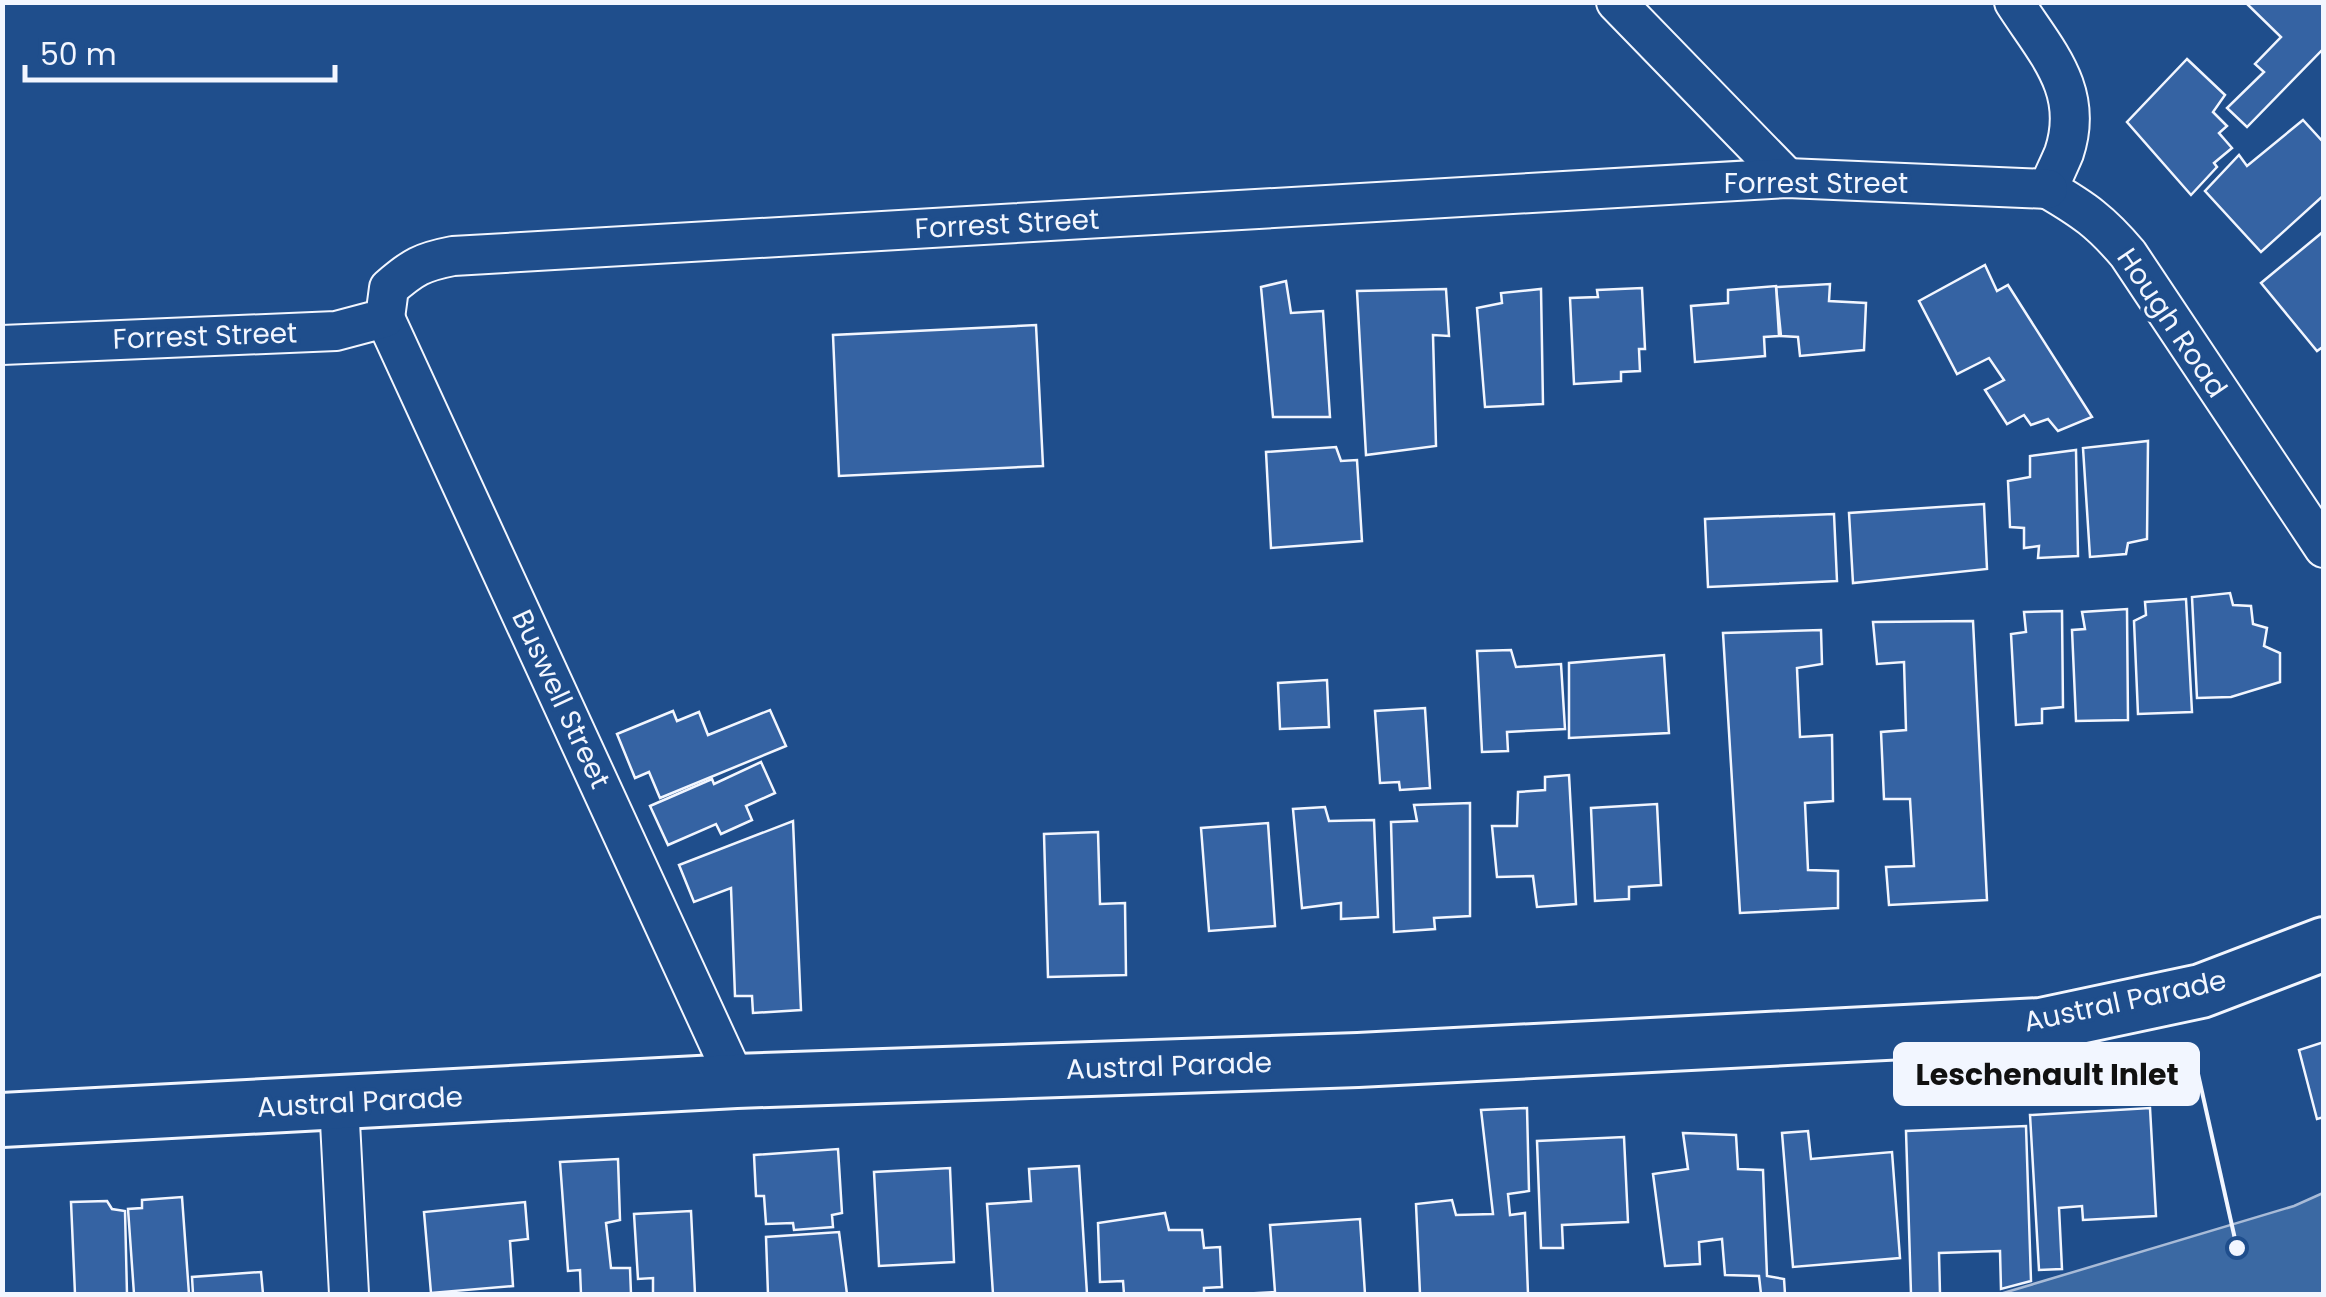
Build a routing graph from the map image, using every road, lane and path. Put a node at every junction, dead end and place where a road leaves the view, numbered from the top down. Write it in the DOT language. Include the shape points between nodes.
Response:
graph roads {
  1 [pos="1616,2"];
  2 [pos="2014,2"];
  3 [pos="1787,178"];
  4 [pos="2048,189"];
  5 [pos="385,318"];
  6 [pos="2,344"];
  7 [pos="2324,548"];
  8 [pos="2324,944"];
  9 [pos="736,1081"];
  10 [pos="339,1103"];
  11 [pos="2,1120"];
  12 [pos="350,1294"];
  1 -- 3 [label="street"];
  2 -- 4 [label="street" via="2070,102 2064,152"];
  3 -- 4 [label="street, Forrest Street"];
  3 -- 5 [label="street, Forrest Street" via="453,256 426,261 389,288"];
  4 -- 7 [label="street, Hough Road" via="2105,226 2128,254"];
  5 -- 6 [label="street, Forrest Street" via="336,330"];
  5 -- 9 [label="street, Buswell Street"];
  8 -- 9 [label="street, Austral Parade" via="2201,991 2041,1024 1358,1060"];
  9 -- 10 [label="street, Austral Parade"];
  10 -- 11 [label="street, Austral Parade"];
  10 -- 12 [label="street"];
}
